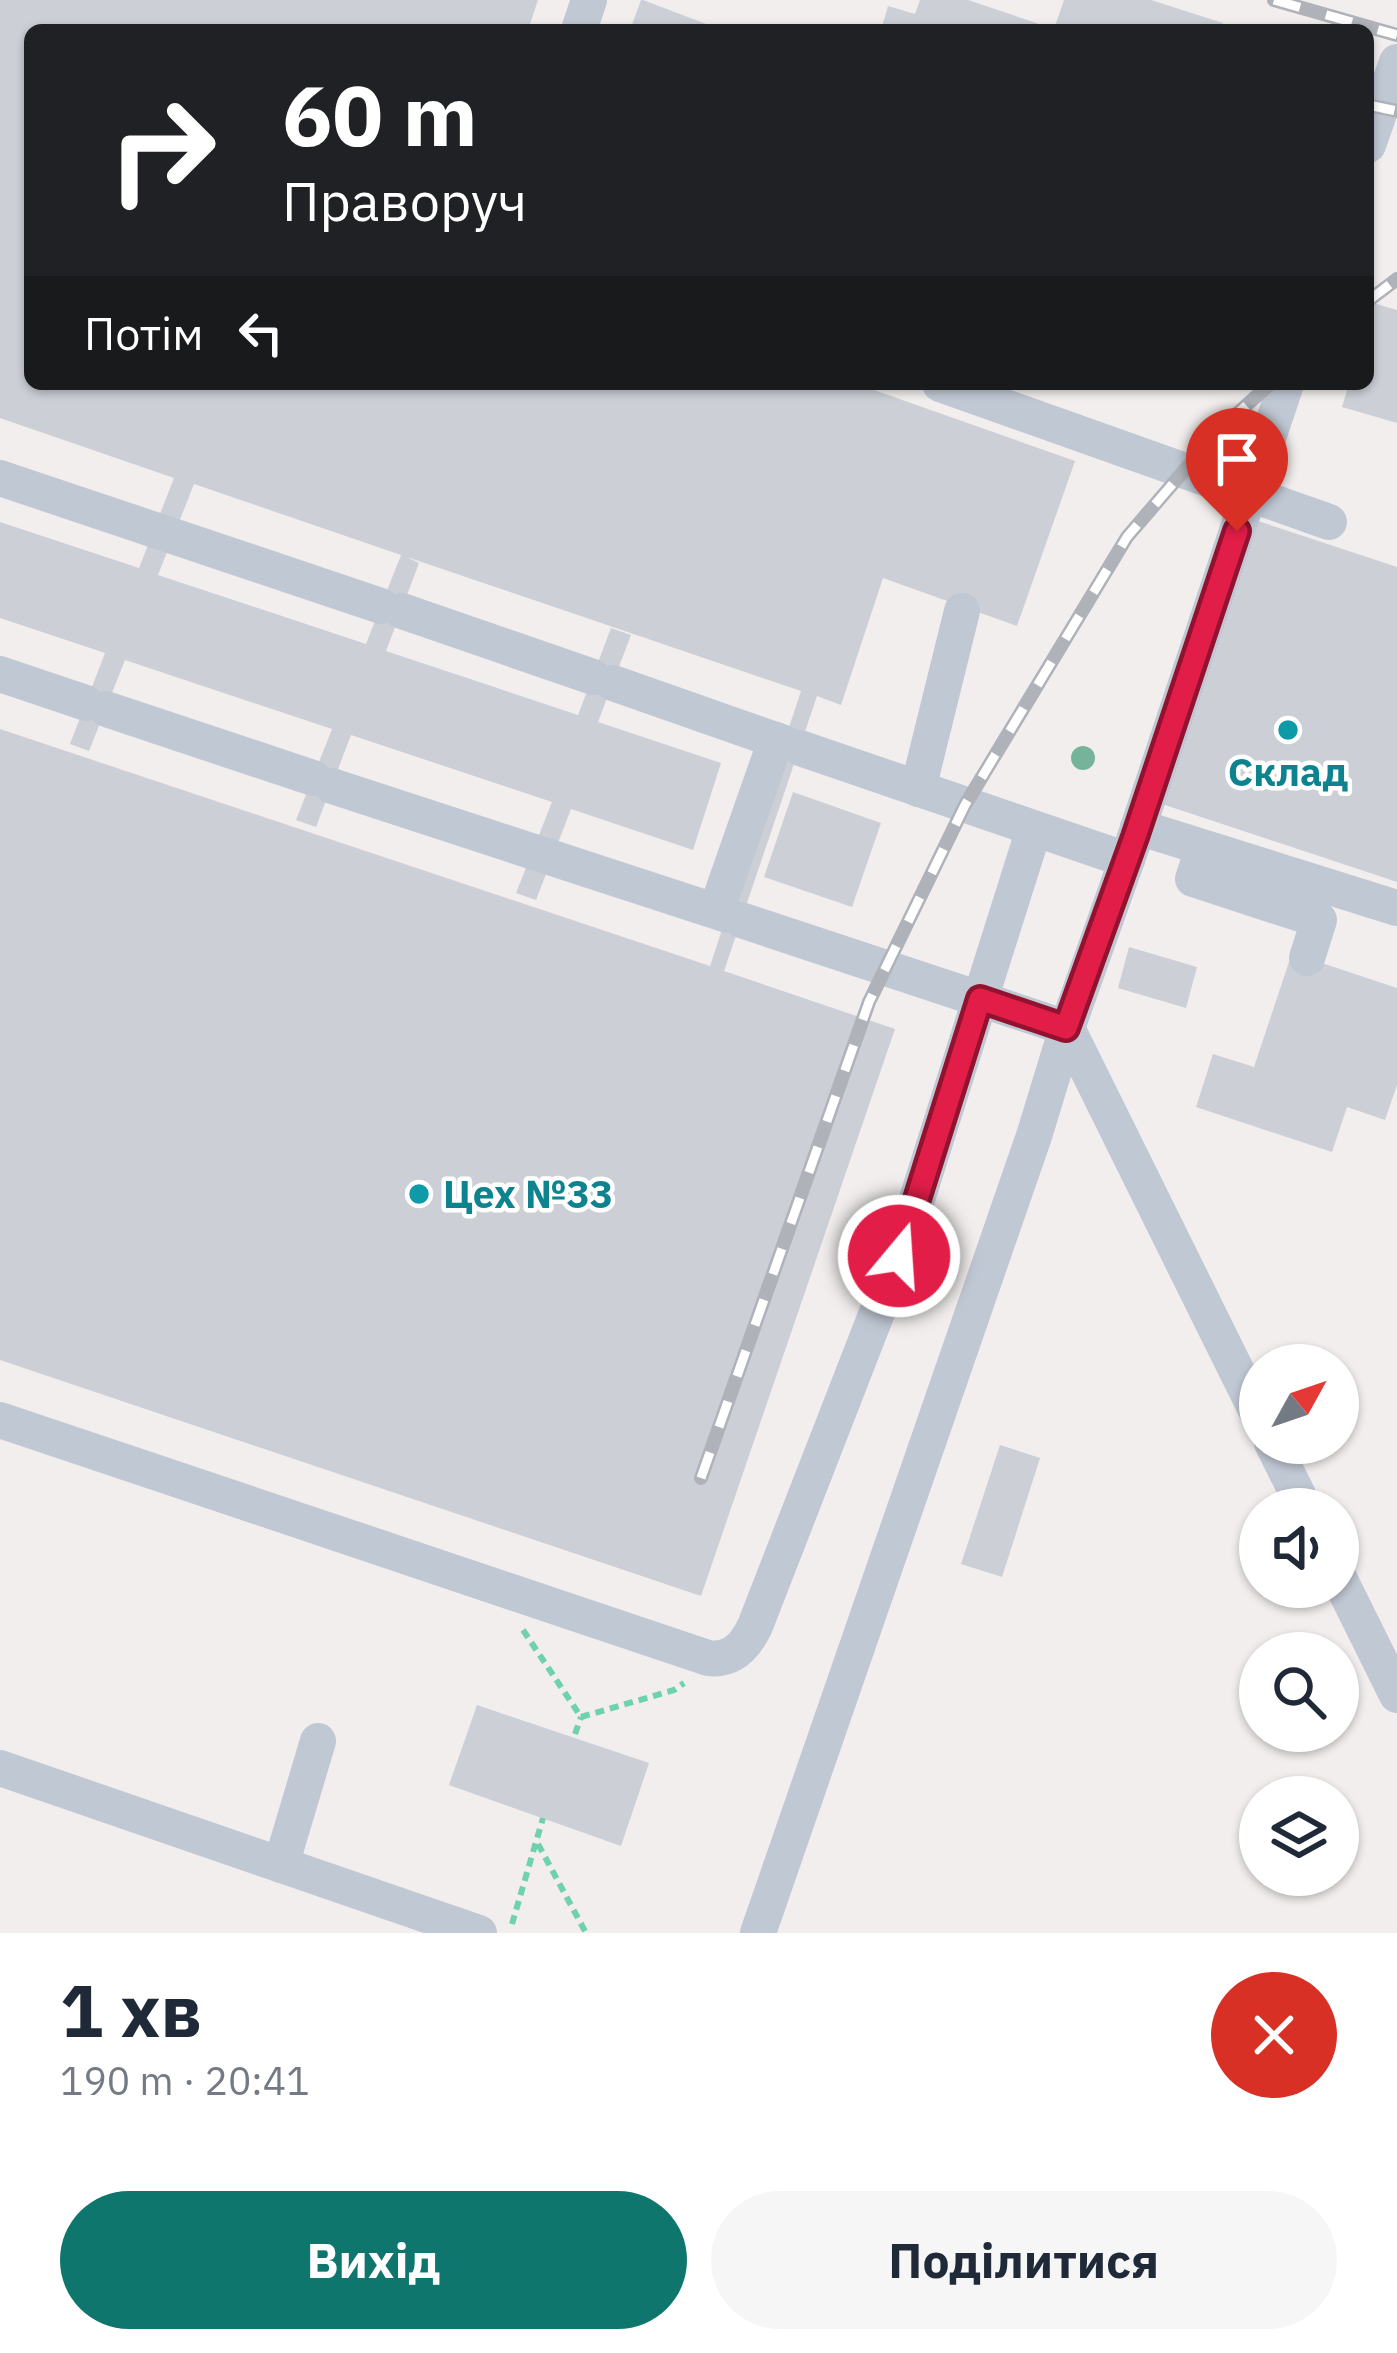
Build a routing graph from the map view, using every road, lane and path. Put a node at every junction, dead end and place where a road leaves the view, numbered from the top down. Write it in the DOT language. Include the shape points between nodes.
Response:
graph roads {
  1 [pos="1397,62"];
  2 [pos="1374,128"];
  3 [pos="958,390"];
  4 [pos="1284,390"];
  5 [pos="1024,412"];
  6 [pos="0,478"];
  7 [pos="1249,495"];
  8 [pos="1329,522"];
  9 [pos="962,611"];
  10 [pos="0,674"];
  11 [pos="786,744"];
  12 [pos="918,789"];
  13 [pos="1034,829"];
  14 [pos="1132,844"];
  15 [pos="1203,848"];
  16 [pos="1397,908"];
  17 [pos="728,915"];
  18 [pos="1306,958"];
  19 [pos="980,999"];
  20 [pos="1066,1028"];
  21 [pos="1239,1376"];
  22 [pos="0,1420"];
  23 [pos="1354,1608"];
  24 [pos="535,1649"];
  25 [pos="674,1690"];
  26 [pos="1397,1695"];
  27 [pos="580,1718"];
  28 [pos="575,1734"];
  29 [pos="318,1742"];
  30 [pos="0,1768"];
  31 [pos="543,1818"];
  32 [pos="536,1840"];
  33 [pos="281,1865"];
  34 [pos="479,1933"];
  35 [pos="509,1933"];
  36 [pos="586,1933"];
  37 [pos="758,1933"];
  1 -- 2 [label="lane"];
  3 -- 5 [label="lane"];
  4 -- 7 [label="lane"];
  5 -- 7 [label="lane"];
  6 -- 11 [label="lane"];
  7 -- 8 [label="lane"];
  7 -- 14 [label="lane"];
  9 -- 12 [label="lane"];
  10 -- 17 [label="lane"];
  11 -- 12 [label="lane"];
  11 -- 17 [label="lane"];
  12 -- 13 [label="lane"];
  13 -- 14 [label="lane"];
  13 -- 19 [label="lane"];
  14 -- 15 [label="lane"];
  14 -- 20 [label="lane"];
  15 -- 16 [label="lane"];
  15 -- 18 [label="lane" via="1193,879 1319,920"];
  17 -- 19 [label="lane"];
  19 -- 20 [label="lane"];
  19 -- 22 [label="lane" via="882,1300 746,1645 723,1660"];
  20 -- 21 [label="lane"];
  20 -- 37 [label="lane"];
  23 -- 26 [label="lane"];
  24 -- 27 [label="path"];
  25 -- 27 [label="path"];
  27 -- 28 [label="path"];
  29 -- 33 [label="lane"];
  30 -- 33 [label="lane"];
  31 -- 32 [label="path"];
  32 -- 35 [label="path"];
  32 -- 36 [label="path"];
  33 -- 34 [label="lane"];
}
